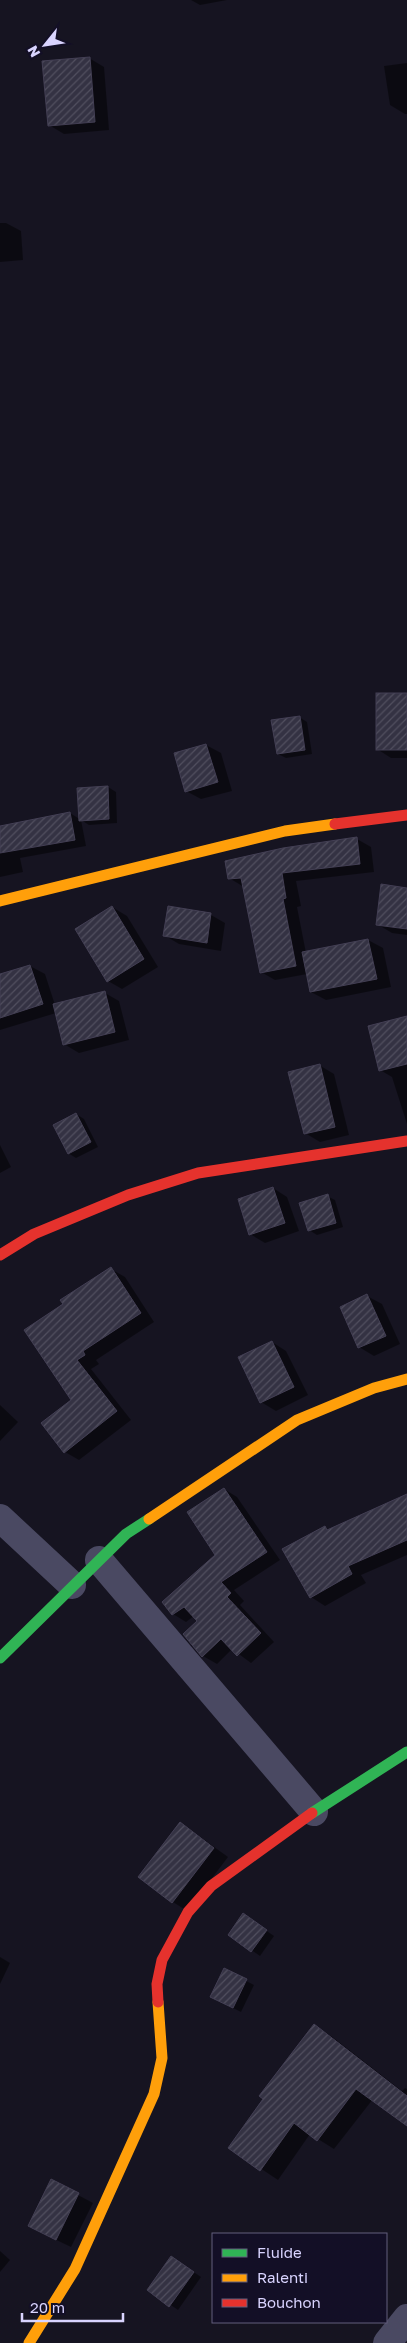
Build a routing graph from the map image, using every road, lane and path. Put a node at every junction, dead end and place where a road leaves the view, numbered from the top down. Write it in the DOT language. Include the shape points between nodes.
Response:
graph roads {
  1 [pos="407,815"];
  2 [pos="0,901"];
  3 [pos="407,1141"];
  4 [pos="0,1254"];
  5 [pos="407,1379"];
  6 [pos="0,1518"];
  7 [pos="99,1560"];
  8 [pos="72,1585"];
  9 [pos="0,1658"];
  10 [pos="407,1752"];
  11 [pos="314,1812"];
  12 [pos="29,2343"];
  1 -- 2 [label="street" via="285,831"];
  3 -- 4 [label="street" via="198,1173 111,1202 34,1234"];
  5 -- 7 [label="street" via="374,1388 297,1420 126,1534"];
  6 -- 8 [label="street"];
  7 -- 8 [label="street"];
  7 -- 11 [label="street"];
  8 -- 9 [label="street"];
  10 -- 11 [label="street"];
  11 -- 12 [label="street" via="211,1886 188,1912 174,1935 162,1960 156,1984 162,2058 154,2094 75,2270"];
}
